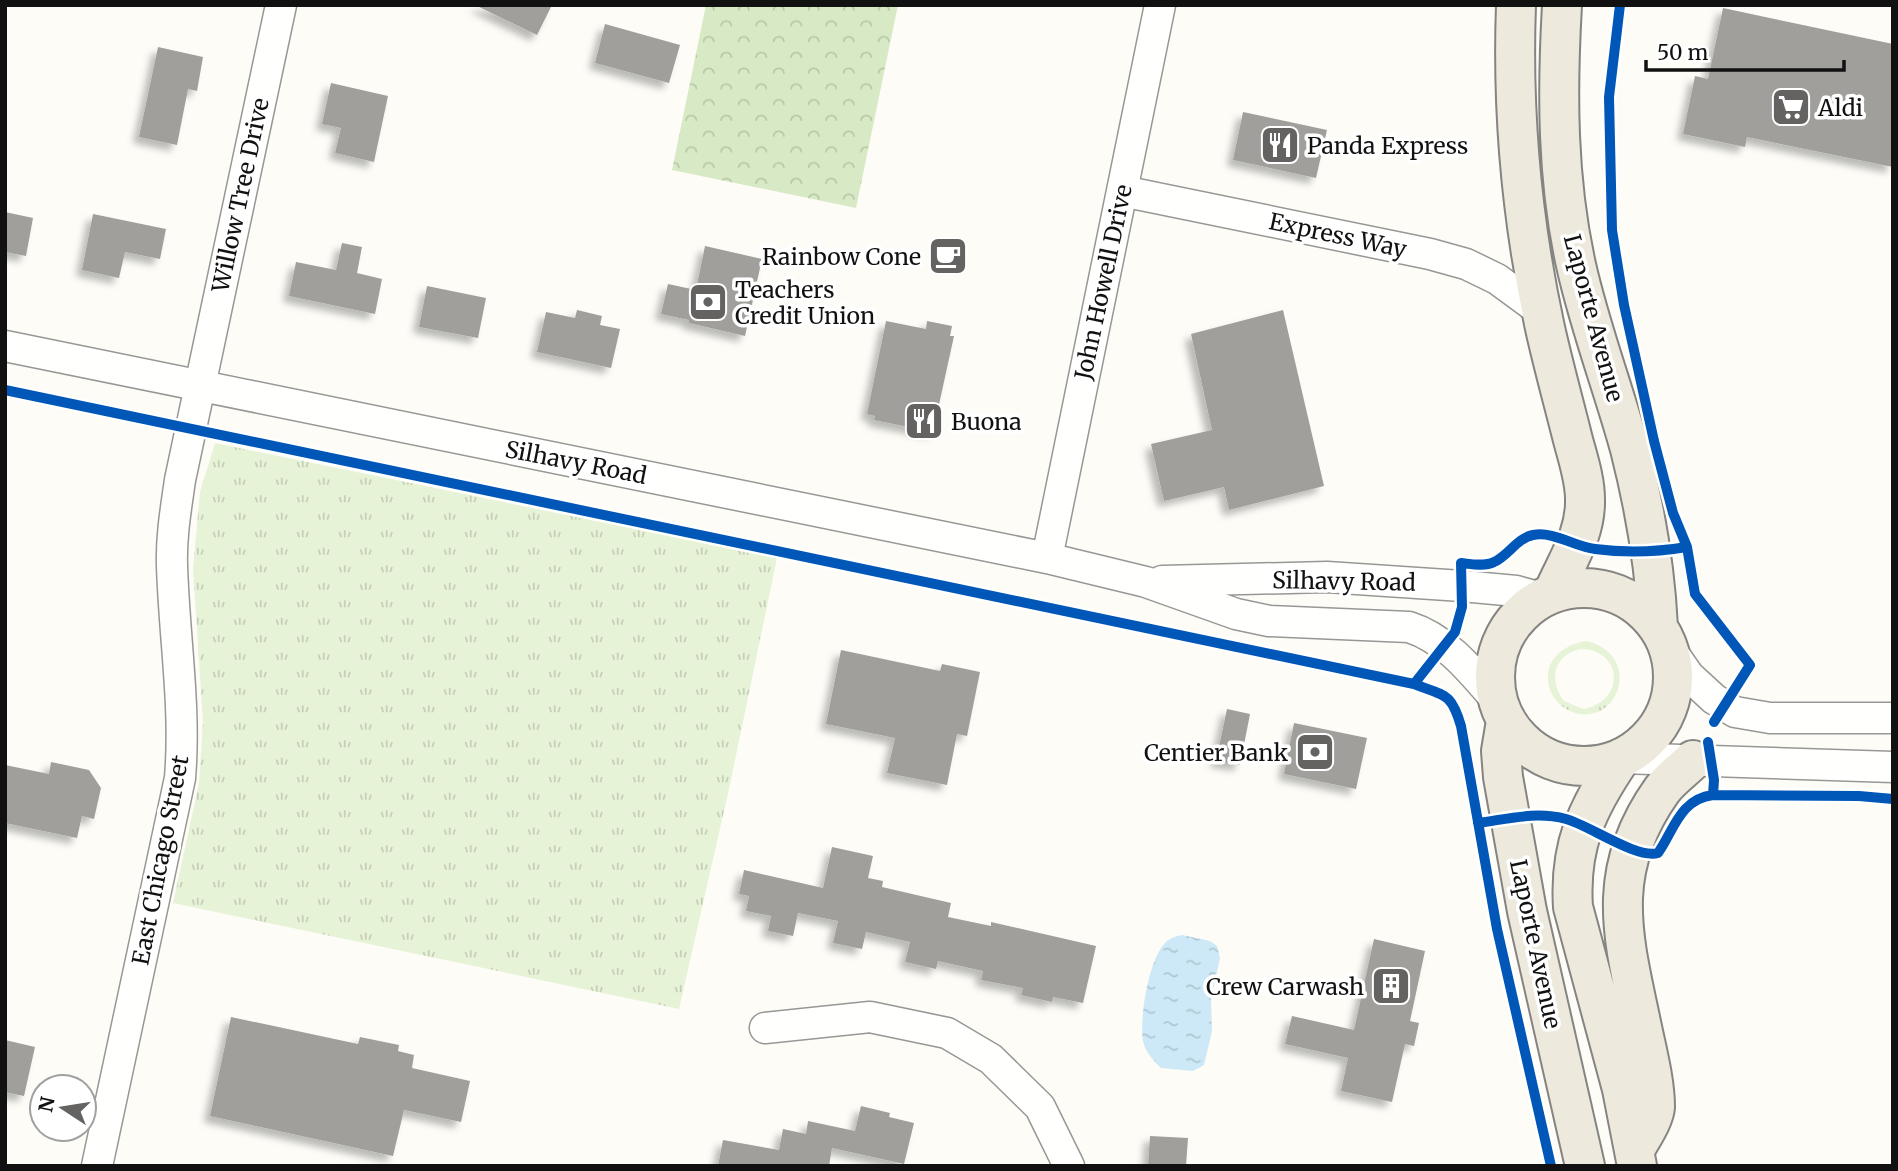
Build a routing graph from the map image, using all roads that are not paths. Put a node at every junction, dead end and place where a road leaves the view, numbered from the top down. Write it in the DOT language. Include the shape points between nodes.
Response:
graph roads {
  1 [pos="282,5"];
  2 [pos="1160,5"];
  3 [pos="1516,5"];
  4 [pos="1562,5"];
  5 [pos="1122,191"];
  6 [pos="1542,312"];
  7 [pos="5,346"];
  8 [pos="199,385"];
  9 [pos="1047,558"];
  10 [pos="1146,582"];
  11 [pos="1547,596"];
  12 [pos="1662,635"];
  13 [pos="1502,712"];
  14 [pos="1893,718"];
  15 [pos="1620,758"];
  16 [pos="1693,760"];
  17 [pos="1893,768"];
  18 [pos="765,1028"];
  19 [pos="1636,1158"];
  20 [pos="97,1166"];
  21 [pos="1069,1166"];
  22 [pos="1585,1166"];
  1 -- 8 [label="street, Willow Tree Drive"];
  2 -- 5 [label="street, John Howell Drive"];
  3 -- 6 [label="main road, Laporte Avenue" via="1520,168"];
  4 -- 12 [label="main road, Laporte Avenue" via="1559,126 1568,218 1588,311 1647,520"];
  5 -- 6 [label="street, Express Way" via="1466,264 1497,279"];
  5 -- 9 [label="street, John Howell Drive"];
  6 -- 11 [label="main road, Laporte Avenue" via="1585,499 1578,544"];
  7 -- 8 [label="street, Silhavy Road"];
  8 -- 9 [label="street, Silhavy Road"];
  8 -- 20 [label="street, East Chicago Street" via="180,480 172,563 182,718 180,778"];
  9 -- 10 [label="street, Silhavy Road"];
  10 -- 11 [label="street, Silhavy Road" via="1327,577"];
  10 -- 13 [label="street, Silhavy Road" via="1269,621 1393,625 1425,632 1444,645"];
  11 -- 12 [label="main road" via="1572,588 1611,592 1646,612"];
  11 -- 13 [label="main road" via="1522,613 1498,654 1495,678"];
  12 -- 14 [label="street" via="1689,677 1735,712 1770,718"];
  12 -- 15 [label="main road" via="1673,669 1671,695 1662,720 1646,741"];
  13 -- 15 [label="main road" via="1526,745 1552,760 1582,766"];
  13 -- 22 [label="main road, Laporte Avenue" via="1503,776 1527,911"];
  15 -- 16 [label="street"];
  15 -- 19 [label="main road, Laporte Avenue" via="1605,781 1574,854 1573,907"];
  16 -- 17 [label="street"];
  16 -- 19 [label="main road" via="1663,789 1632,848 1623,876 1623,935 1655,1109"];
  18 -- 21 [label="street" via="870,1017 947,1033 991,1059 1040,1107"];
}
